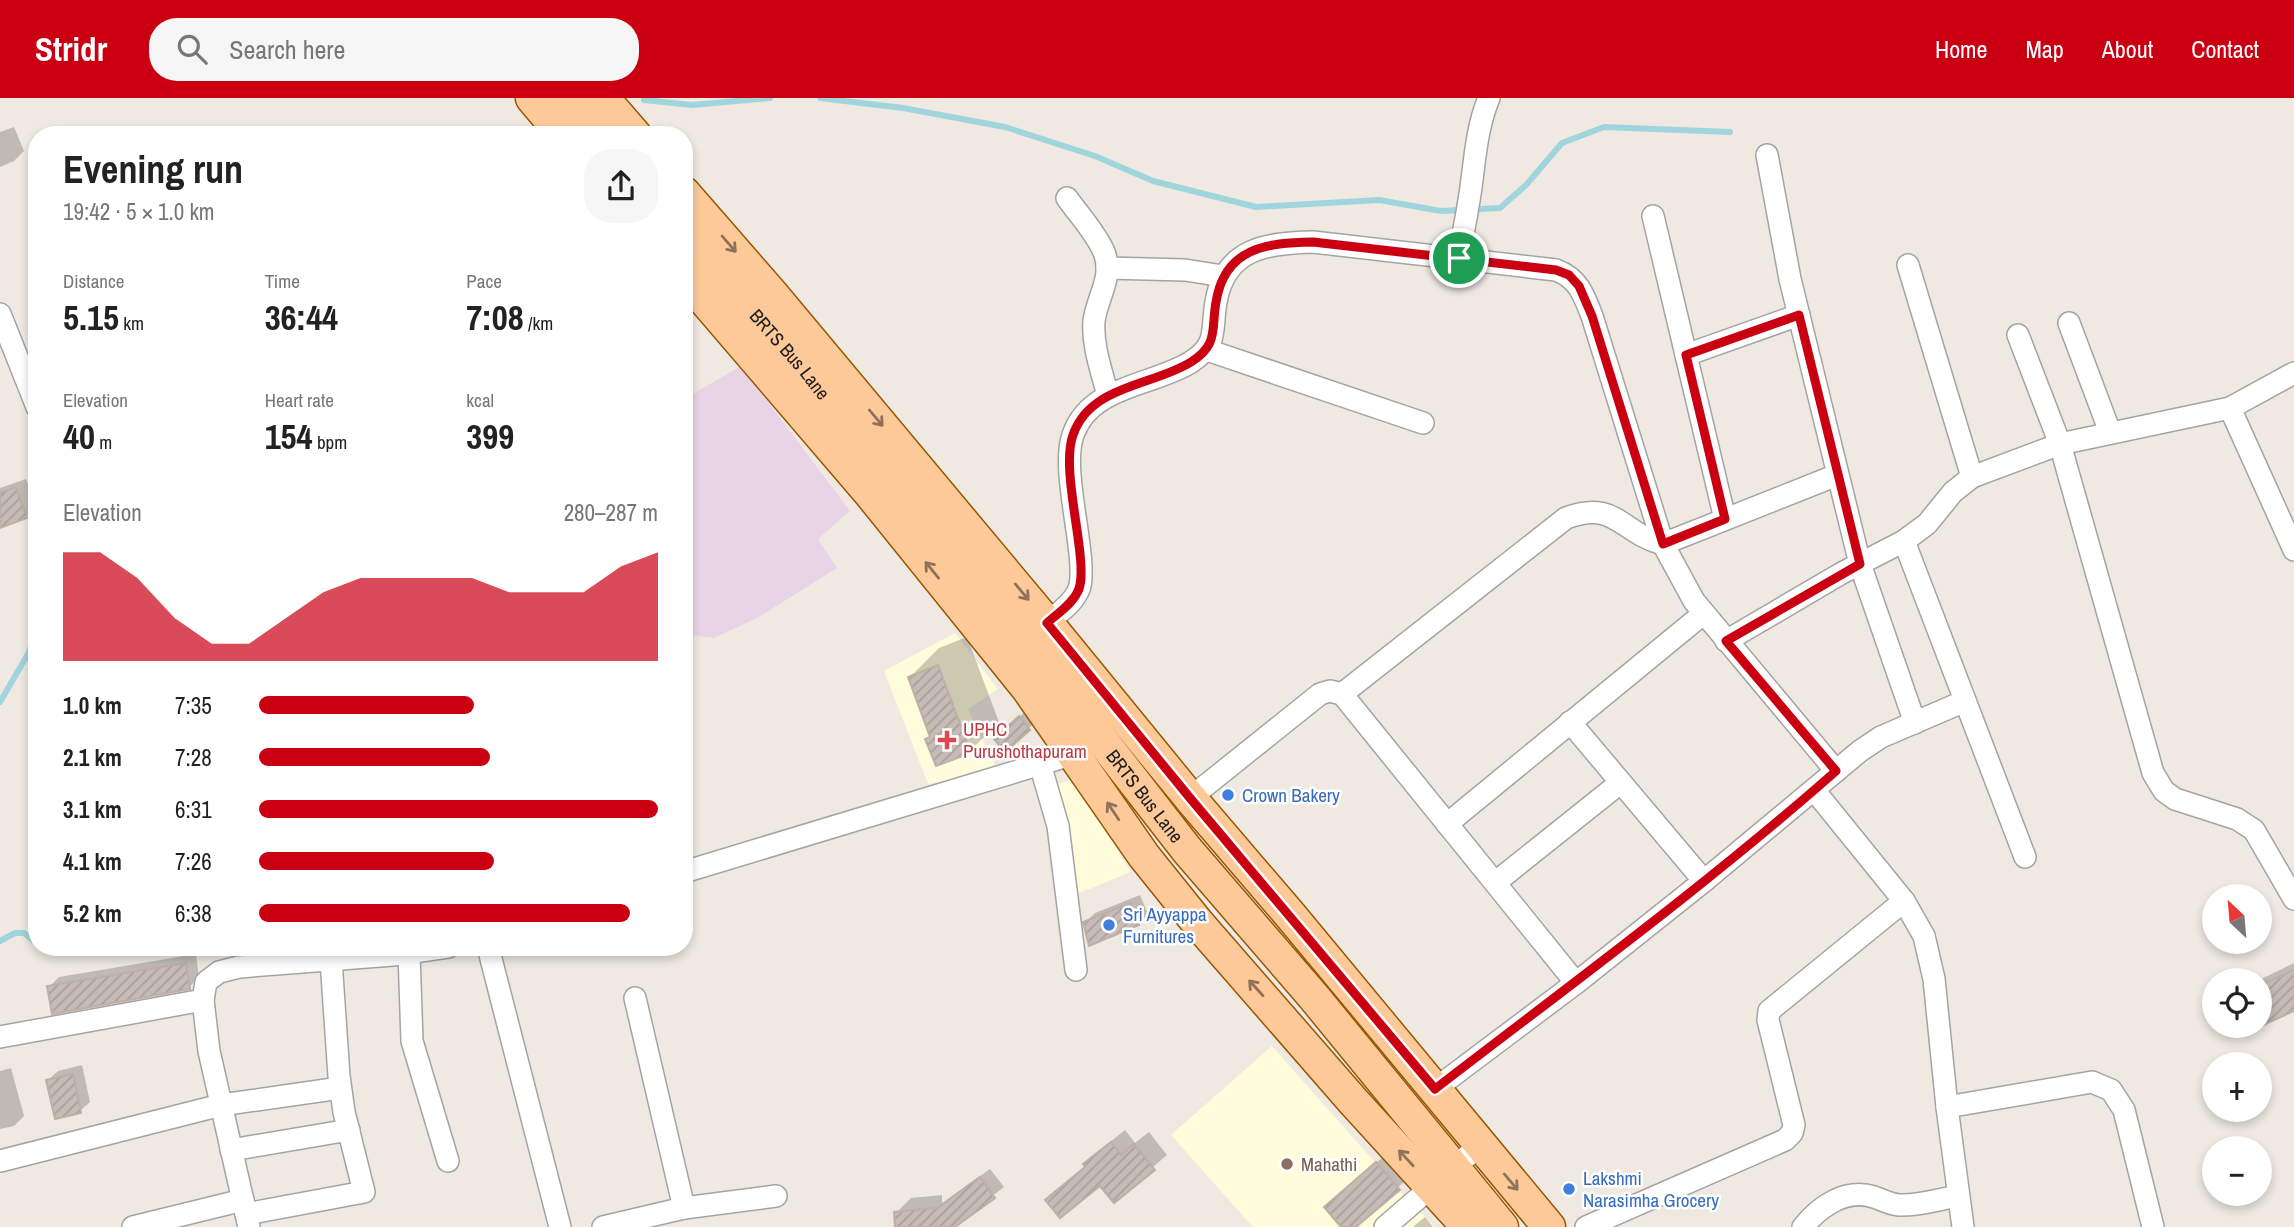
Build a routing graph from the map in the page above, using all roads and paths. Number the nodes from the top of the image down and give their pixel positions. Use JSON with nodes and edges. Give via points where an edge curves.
{"nodes":[{"id":1,"x":531,"y":98,"type":"edge"},
{"id":2,"x":566,"y":98,"type":"edge"},
{"id":3,"x":603,"y":98,"type":"edge"},
{"id":4,"x":1489,"y":98,"type":"edge"},
{"id":5,"x":556,"y":126,"type":"edge"},
{"id":6,"x":590,"y":126,"type":"edge"},
{"id":7,"x":627,"y":126,"type":"edge"},
{"id":8,"x":1767,"y":155,"type":"dead end"},
{"id":9,"x":1067,"y":198,"type":"dead end"},
{"id":10,"x":693,"y":202,"type":"edge"},
{"id":11,"x":1653,"y":216,"type":"dead end"},
{"id":12,"x":693,"y":243,"type":"edge"},
{"id":13,"x":1459,"y":258,"type":"junction"},
{"id":14,"x":1908,"y":265,"type":"dead end"},
{"id":15,"x":1107,"y":268,"type":"junction"},
{"id":16,"x":1223,"y":276,"type":"junction"},
{"id":17,"x":693,"y":286,"type":"edge"},
{"id":18,"x":0,"y":314,"type":"edge"},
{"id":19,"x":1799,"y":315,"type":"junction"},
{"id":20,"x":2068,"y":323,"type":"dead end"},
{"id":21,"x":2018,"y":335,"type":"dead end"},
{"id":22,"x":1207,"y":350,"type":"junction"},
{"id":23,"x":1686,"y":355,"type":"junction"},
{"id":24,"x":2294,"y":373,"type":"edge"},
{"id":25,"x":28,"y":384,"type":"edge"},
{"id":26,"x":1108,"y":396,"type":"junction"},
{"id":27,"x":2230,"y":408,"type":"junction"},
{"id":28,"x":1423,"y":423,"type":"dead end"},
{"id":29,"x":2110,"y":432,"type":"junction"},
{"id":30,"x":2060,"y":444,"type":"junction"},
{"id":31,"x":1837,"y":475,"type":"junction"},
{"id":32,"x":1972,"y":477,"type":"junction"},
{"id":33,"x":1725,"y":519,"type":"junction"},
{"id":34,"x":1904,"y":541,"type":"junction"},
{"id":35,"x":1663,"y":544,"type":"junction"},
{"id":36,"x":2294,"y":550,"type":"edge"},
{"id":37,"x":1860,"y":564,"type":"junction"},
{"id":38,"x":1703,"y":614,"type":"junction"},
{"id":39,"x":1047,"y":623,"type":"junction"},
{"id":40,"x":1726,"y":641,"type":"junction"},
{"id":41,"x":1342,"y":694,"type":"junction"},
{"id":42,"x":1965,"y":701,"type":"junction"},
{"id":43,"x":1570,"y":722,"type":"junction"},
{"id":44,"x":1915,"y":723,"type":"junction"},
{"id":45,"x":1074,"y":754,"type":"junction"},
{"id":46,"x":1040,"y":764,"type":"junction"},
{"id":47,"x":1836,"y":771,"type":"junction"},
{"id":48,"x":1620,"y":783,"type":"junction"},
{"id":49,"x":1814,"y":790,"type":"junction"},
{"id":50,"x":1190,"y":798,"type":"junction"},
{"id":51,"x":1447,"y":824,"type":"junction"},
{"id":52,"x":2025,"y":857,"type":"dead end"},
{"id":53,"x":693,"y":869,"type":"edge"},
{"id":54,"x":1704,"y":881,"type":"junction"},
{"id":55,"x":1496,"y":882,"type":"junction"},
{"id":56,"x":2294,"y":899,"type":"edge"},
{"id":57,"x":1904,"y":901,"type":"junction"},
{"id":58,"x":376,"y":956,"type":"edge"},
{"id":59,"x":409,"y":956,"type":"edge"},
{"id":60,"x":490,"y":956,"type":"edge"},
{"id":61,"x":331,"y":960,"type":"junction"},
{"id":62,"x":1076,"y":970,"type":"dead end"},
{"id":63,"x":1576,"y":983,"type":"junction"},
{"id":64,"x":635,"y":998,"type":"dead end"},
{"id":65,"x":202,"y":1000,"type":"junction"},
{"id":66,"x":0,"y":1037,"type":"edge"},
{"id":67,"x":340,"y":1088,"type":"junction"},
{"id":68,"x":1435,"y":1089,"type":"junction"},
{"id":69,"x":221,"y":1105,"type":"junction"},
{"id":70,"x":1947,"y":1107,"type":"junction"},
{"id":71,"x":349,"y":1130,"type":"junction"},
{"id":72,"x":1480,"y":1145,"type":"junction"},
{"id":73,"x":231,"y":1150,"type":"junction"},
{"id":74,"x":0,"y":1161,"type":"edge"},
{"id":75,"x":448,"y":1161,"type":"dead end"},
{"id":76,"x":1443,"y":1177,"type":"junction"},
{"id":77,"x":776,"y":1196,"type":"dead end"},
{"id":78,"x":1958,"y":1196,"type":"junction"},
{"id":79,"x":684,"y":1208,"type":"junction"},
{"id":80,"x":246,"y":1214,"type":"edge"},
{"id":81,"x":133,"y":1227,"type":"edge"},
{"id":82,"x":559,"y":1227,"type":"edge"},
{"id":83,"x":603,"y":1227,"type":"edge"},
{"id":84,"x":1385,"y":1227,"type":"edge"},
{"id":85,"x":1468,"y":1227,"type":"edge"},
{"id":86,"x":1502,"y":1227,"type":"edge"},
{"id":87,"x":1549,"y":1227,"type":"edge"},
{"id":88,"x":1586,"y":1227,"type":"edge"},
{"id":89,"x":1803,"y":1227,"type":"edge"},
{"id":90,"x":1964,"y":1227,"type":"edge"},
{"id":91,"x":2153,"y":1227,"type":"edge"}],
"edges":[{"from":1,"to":5,"type":"main road"},
{"from":2,"to":6,"type":"main road"},
{"from":3,"to":7,"type":"main road"},
{"from":4,"to":13,"type":"street","via":[[1476,142]]},
{"from":8,"to":19,"type":"street"},
{"from":9,"to":15,"type":"street","via":[[1104,252]]},
{"from":10,"to":39,"type":"main road","one_way":true},
{"from":11,"to":23,"type":"street"},
{"from":12,"to":76,"type":"main road","name":"BRTS Bus Lane","via":[[805,370],[1195,860],[1313,996]]},
{"from":13,"to":16,"type":"street","via":[[1313,242],[1279,243],[1261,246]]},
{"from":13,"to":35,"type":"street","via":[[1556,270],[1579,286]]},
{"from":14,"to":32,"type":"street"},
{"from":15,"to":16,"type":"street"},
{"from":15,"to":26,"type":"street","via":[[1094,321]]},
{"from":16,"to":22,"type":"street","via":[[1214,335]]},
{"from":45,"to":17,"type":"main road","one_way":true,"via":[[1028,689],[869,492]]},
{"from":18,"to":25,"type":"street"},
{"from":19,"to":23,"type":"street"},
{"from":19,"to":31,"type":"street"},
{"from":20,"to":29,"type":"street"},
{"from":21,"to":30,"type":"street"},
{"from":22,"to":26,"type":"street","via":[[1189,363]]},
{"from":22,"to":28,"type":"street"},
{"from":23,"to":33,"type":"street"},
{"from":24,"to":27,"type":"street"},
{"from":26,"to":39,"type":"street","via":[[1085,413],[1073,432],[1068,451],[1081,580],[1078,592]]},
{"from":27,"to":29,"type":"street"},
{"from":27,"to":36,"type":"street"},
{"from":29,"to":30,"type":"street"},
{"from":30,"to":32,"type":"street"},
{"from":30,"to":56,"type":"street","via":[[2153,773],[2175,799],[2236,819],[2254,830]]},
{"from":31,"to":33,"type":"street"},
{"from":31,"to":37,"type":"street"},
{"from":32,"to":34,"type":"street"},
{"from":33,"to":35,"type":"street"},
{"from":34,"to":37,"type":"street"},
{"from":34,"to":42,"type":"street"},
{"from":35,"to":38,"type":"street"},
{"from":35,"to":41,"type":"street","via":[[1639,536],[1609,514],[1588,512],[1566,518]]},
{"from":37,"to":40,"type":"street"},
{"from":37,"to":44,"type":"street"},
{"from":38,"to":40,"type":"street"},
{"from":38,"to":43,"type":"street"},
{"from":39,"to":50,"type":"main road"},
{"from":40,"to":47,"type":"street"},
{"from":41,"to":50,"type":"street","via":[[1320,694]]},
{"from":41,"to":51,"type":"street"},
{"from":42,"to":44,"type":"street"},
{"from":42,"to":52,"type":"street"},
{"from":43,"to":48,"type":"street"},
{"from":43,"to":51,"type":"street"},
{"from":44,"to":47,"type":"street","via":[[1881,737]]},
{"from":45,"to":46,"type":"street"},
{"from":76,"to":45,"type":"main road","one_way":true,"via":[[1353,1101],[1144,856]]},
{"from":46,"to":53,"type":"street"},
{"from":46,"to":62,"type":"street","via":[[1058,826]]},
{"from":47,"to":49,"type":"street"},
{"from":48,"to":54,"type":"street"},
{"from":48,"to":55,"type":"street"},
{"from":49,"to":54,"type":"street"},
{"from":49,"to":57,"type":"street"},
{"from":50,"to":68,"type":"main road"},
{"from":51,"to":55,"type":"street"},
{"from":54,"to":63,"type":"street"},
{"from":55,"to":63,"type":"street"},
{"from":57,"to":70,"type":"street","via":[[1924,936],[1934,979]]},
{"from":57,"to":88,"type":"street","via":[[1769,1011],[1792,1133]]},
{"from":58,"to":61,"type":"street"},
{"from":59,"to":75,"type":"street","via":[[412,1041]]},
{"from":60,"to":82,"type":"street"},
{"from":61,"to":65,"type":"street","via":[[219,972],[206,982]]},
{"from":61,"to":67,"type":"street"},
{"from":63,"to":68,"type":"street"},
{"from":64,"to":79,"type":"street"},
{"from":65,"to":66,"type":"street"},
{"from":65,"to":69,"type":"street"},
{"from":67,"to":69,"type":"street"},
{"from":67,"to":71,"type":"street"},
{"from":68,"to":72,"type":"main road"},
{"from":69,"to":73,"type":"street"},
{"from":69,"to":74,"type":"street"},
{"from":70,"to":78,"type":"street"},
{"from":70,"to":91,"type":"street","via":[[2092,1082],[2111,1090],[2124,1110]]},
{"from":71,"to":73,"type":"street"},
{"from":71,"to":80,"type":"street","via":[[364,1192]]},
{"from":72,"to":76,"type":"street"},
{"from":72,"to":87,"type":"main road","one_way":true},
{"from":73,"to":80,"type":"street"},
{"from":76,"to":84,"type":"street"},
{"from":76,"to":85,"type":"main road"},
{"from":76,"to":86,"type":"main road","name":"BRTS Bus Lane"},
{"from":77,"to":79,"type":"street"},
{"from":78,"to":89,"type":"street","via":[[1903,1205],[1856,1194],[1836,1199]]},
{"from":78,"to":90,"type":"street"},
{"from":79,"to":83,"type":"street"},
{"from":80,"to":81,"type":"street"}]}
